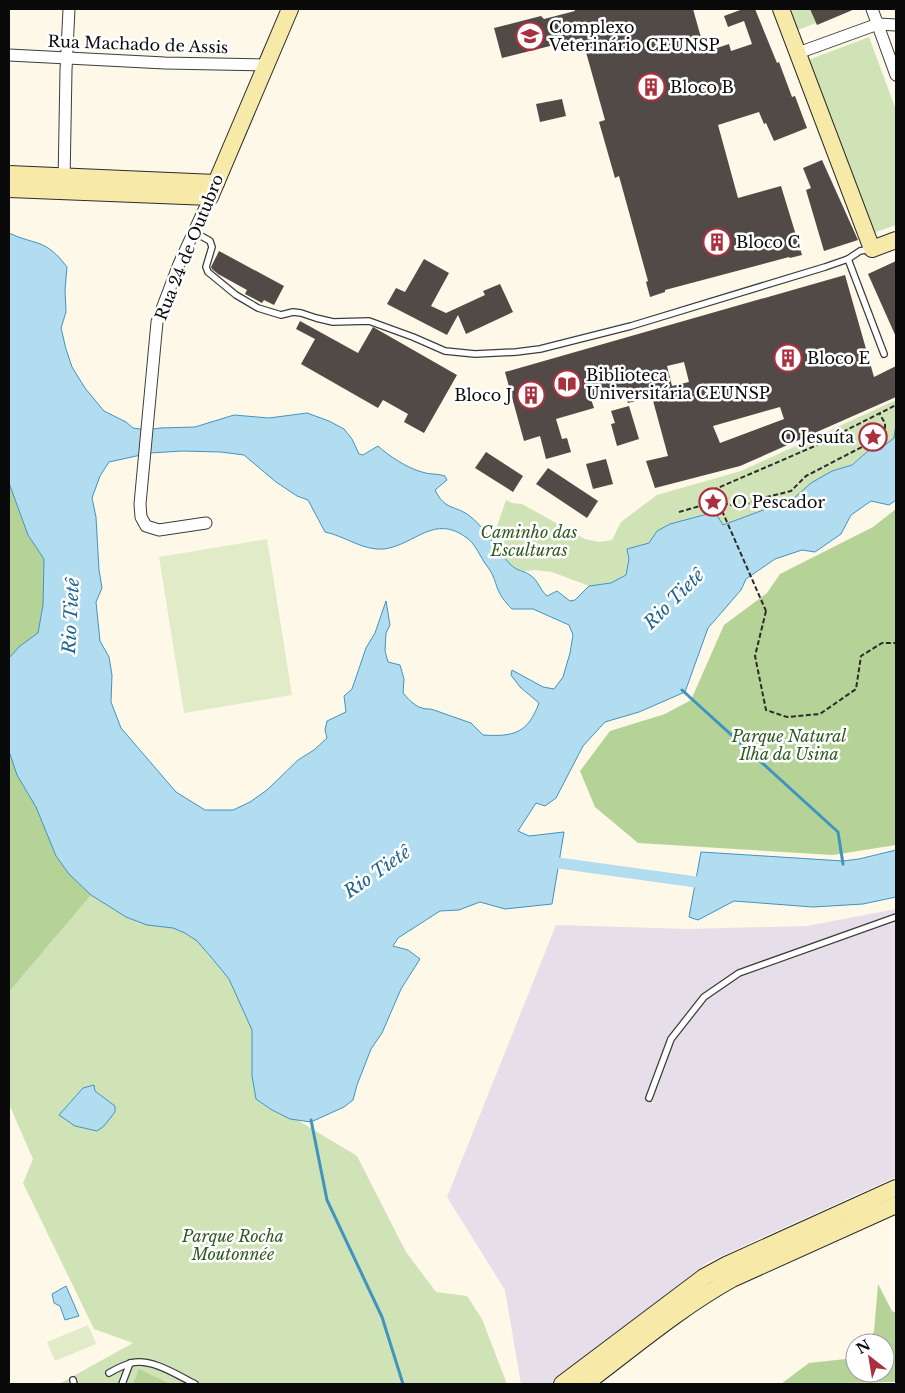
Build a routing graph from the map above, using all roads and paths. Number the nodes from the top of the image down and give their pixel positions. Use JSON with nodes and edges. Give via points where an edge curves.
{"nodes":[{"id":1,"x":69,"y":9,"type":"edge"},
{"id":2,"x":290,"y":9,"type":"edge"},
{"id":3,"x":782,"y":9,"type":"edge"},
{"id":4,"x":872,"y":9,"type":"edge"},
{"id":5,"x":878,"y":24,"type":"junction"},
{"id":6,"x":896,"y":25,"type":"edge"},
{"id":7,"x":798,"y":53,"type":"junction"},
{"id":8,"x":9,"y":55,"type":"edge"},
{"id":9,"x":67,"y":57,"type":"junction"},
{"id":10,"x":266,"y":65,"type":"junction"},
{"id":11,"x":896,"y":74,"type":"edge"},
{"id":12,"x":9,"y":174,"type":"edge"},
{"id":13,"x":64,"y":184,"type":"junction"},
{"id":14,"x":9,"y":189,"type":"edge"},
{"id":15,"x":213,"y":190,"type":"junction"},
{"id":16,"x":194,"y":232,"type":"junction"},
{"id":17,"x":896,"y":240,"type":"edge"},
{"id":18,"x":872,"y":249,"type":"junction"},
{"id":19,"x":848,"y":259,"type":"junction"},
{"id":20,"x":884,"y":354,"type":"dead end"},
{"id":21,"x":896,"y":405,"type":"edge"},
{"id":22,"x":880,"y":413,"type":"junction"},
{"id":23,"x":679,"y":512,"type":"dead end"},
{"id":24,"x":206,"y":523,"type":"dead end"},
{"id":25,"x":896,"y":643,"type":"edge"},
{"id":26,"x":896,"y":917,"type":"edge"},
{"id":27,"x":649,"y":1098,"type":"dead end"},
{"id":28,"x":896,"y":1188,"type":"edge"},
{"id":29,"x":896,"y":1205,"type":"edge"},
{"id":30,"x":130,"y":1363,"type":"junction"},
{"id":31,"x":109,"y":1373,"type":"dead end"},
{"id":32,"x":122,"y":1384,"type":"edge"},
{"id":33,"x":195,"y":1384,"type":"edge"},
{"id":34,"x":562,"y":1384,"type":"edge"},
{"id":35,"x":585,"y":1384,"type":"edge"}],
"edges":[{"from":1,"to":9,"type":"street"},
{"from":2,"to":10,"type":"main road","name":"Rua 24 de Outubro"},
{"from":3,"to":7,"type":"main road"},
{"from":4,"to":5,"type":"street"},
{"from":5,"to":6,"type":"street"},
{"from":5,"to":7,"type":"street"},
{"from":5,"to":11,"type":"street"},
{"from":7,"to":18,"type":"main road"},
{"from":8,"to":9,"type":"street","name":"Rua Machado de Assis"},
{"from":9,"to":10,"type":"street","name":"Rua Machado de Assis"},
{"from":9,"to":13,"type":"street"},
{"from":10,"to":15,"type":"main road","name":"Rua 24 de Outubro"},
{"from":12,"to":13,"type":"main road"},
{"from":13,"to":14,"type":"main road"},
{"from":13,"to":15,"type":"main road"},
{"from":15,"to":16,"type":"street","name":"Rua 24 de Outubro"},
{"from":16,"to":19,"type":"lane","via":[[210,241],[208,272],[258,308],[281,315],[301,313],[333,322],[370,321],[445,351],[475,354],[540,349],[622,328]]},
{"from":16,"to":24,"type":"street","name":"Rua 24 de Outubro","via":[[157,322],[140,504],[146,526],[159,530]]},
{"from":17,"to":18,"type":"main road"},
{"from":18,"to":19,"type":"lane","via":[[860,251]]},
{"from":19,"to":20,"type":"lane"},
{"from":21,"to":22,"type":"path"},
{"from":22,"to":23,"type":"path","via":[[885,423],[885,435],[806,476],[791,491],[738,507],[707,504]]},
{"from":22,"to":25,"type":"path","bridge":true,"via":[[815,446],[713,490],[766,611],[755,656],[766,710],[787,717],[820,714],[856,689],[861,656],[882,643]]},
{"from":26,"to":27,"type":"lane","via":[[739,973],[704,997],[671,1040]]},
{"from":28,"to":34,"type":"main road","via":[[704,1277]]},
{"from":29,"to":35,"type":"main road","via":[[717,1287]]},
{"from":30,"to":31,"type":"lane"},
{"from":30,"to":32,"type":"lane"},
{"from":30,"to":33,"type":"lane","via":[[142,1361],[153,1364]]}]}
